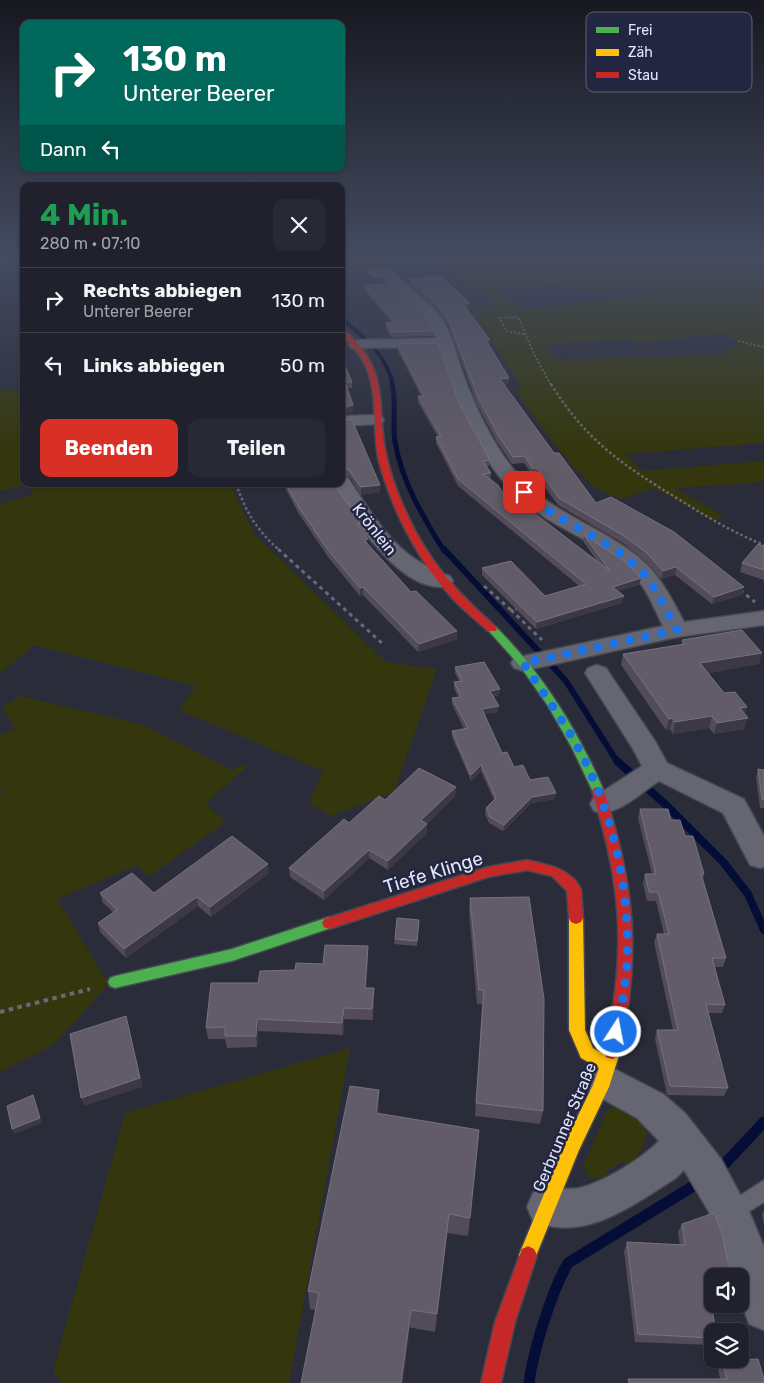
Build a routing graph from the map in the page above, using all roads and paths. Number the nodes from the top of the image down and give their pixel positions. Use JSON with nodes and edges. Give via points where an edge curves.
{"nodes":[{"id":1,"x":434,"y":321,"type":"edge"},
{"id":2,"x":501,"y":321,"type":"edge"},
{"id":3,"x":519,"y":321,"type":"edge"},
{"id":4,"x":345,"y":334,"type":"edge"},
{"id":5,"x":524,"y":334,"type":"junction"},
{"id":6,"x":738,"y":341,"type":"dead end"},
{"id":7,"x":444,"y":342,"type":"junction"},
{"id":8,"x":357,"y":345,"type":"junction"},
{"id":9,"x":764,"y":347,"type":"edge"},
{"id":10,"x":375,"y":420,"type":"junction"},
{"id":11,"x":345,"y":421,"type":"edge"},
{"id":12,"x":237,"y":487,"type":"edge"},
{"id":13,"x":344,"y":487,"type":"edge"},
{"id":14,"x":764,"y":545,"type":"edge"},
{"id":15,"x":442,"y":581,"type":"junction"},
{"id":16,"x":484,"y":586,"type":"dead end"},
{"id":17,"x":734,"y":586,"type":"edge"},
{"id":18,"x":521,"y":607,"type":"edge"},
{"id":19,"x":511,"y":610,"type":"junction"},
{"id":20,"x":760,"y":610,"type":"edge"},
{"id":21,"x":677,"y":630,"type":"junction"},
{"id":22,"x":383,"y":644,"type":"dead end"},
{"id":23,"x":553,"y":656,"type":"junction"},
{"id":24,"x":523,"y":663,"type":"junction"},
{"id":25,"x":597,"y":673,"type":"dead end"},
{"id":26,"x":652,"y":772,"type":"junction"},
{"id":27,"x":614,"y":797,"type":"junction"},
{"id":28,"x":760,"y":856,"type":"dead end"},
{"id":29,"x":115,"y":982,"type":"joint"},
{"id":30,"x":0,"y":1012,"type":"edge"},
{"id":31,"x":606,"y":1073,"type":"junction"},
{"id":32,"x":690,"y":1148,"type":"junction"},
{"id":33,"x":764,"y":1190,"type":"edge"},
{"id":34,"x":726,"y":1206,"type":"junction"},
{"id":35,"x":547,"y":1207,"type":"junction"},
{"id":36,"x":764,"y":1309,"type":"edge"},
{"id":37,"x":502,"y":1379,"type":"edge"}],
"edges":[{"from":1,"to":7,"type":"street"},
{"from":2,"to":5,"type":"path","via":[[506,331]]},
{"from":3,"to":5,"type":"path"},
{"from":4,"to":8,"type":"street","name":"Gerbrunner Straße"},
{"from":5,"to":14,"type":"path","via":[[569,413],[614,459],[728,529]]},
{"from":6,"to":9,"type":"path"},
{"from":7,"to":8,"type":"street"},
{"from":7,"to":21,"type":"street","via":[[468,403],[495,455],[514,482],[535,502],[612,547],[644,574]]},
{"from":8,"to":10,"type":"street","name":"Gerbrunner Straße","via":[[373,368]]},
{"from":10,"to":11,"type":"street"},
{"from":10,"to":15,"type":"street","name":"Gerbrunner Straße","via":[[382,458],[405,518]]},
{"from":12,"to":22,"type":"path","via":[[259,532]]},
{"from":13,"to":15,"type":"street","name":"Krönlein","via":[[370,528],[395,556],[424,576]]},
{"from":15,"to":24,"type":"street","name":"Gerbrunner Straße"},
{"from":16,"to":19,"type":"path"},
{"from":17,"to":20,"type":"path"},
{"from":18,"to":19,"type":"path"},
{"from":19,"to":23,"type":"path"},
{"from":20,"to":21,"type":"street"},
{"from":21,"to":23,"type":"street"},
{"from":23,"to":24,"type":"street"},
{"from":24,"to":27,"type":"street","name":"Gerbrunner Straße","via":[[561,719],[586,764]]},
{"from":25,"to":26,"type":"street","via":[[646,747]]},
{"from":26,"to":27,"type":"street"},
{"from":26,"to":28,"type":"street","via":[[734,806]]},
{"from":27,"to":31,"type":"street","name":"Gerbrunner Straße","via":[[624,887],[627,959],[620,1015]]},
{"from":29,"to":30,"type":"path"},
{"from":29,"to":31,"type":"street","name":"Tiefe Klinge","via":[[232,955],[488,872],[527,865],[556,872],[574,889],[577,1030],[587,1053]]},
{"from":31,"to":32,"type":"street","via":[[650,1106]]},
{"from":31,"to":35,"type":"street","name":"Gerbrunner Straße"},
{"from":32,"to":34,"type":"street"},
{"from":32,"to":35,"type":"street","via":[[673,1154],[662,1165],[602,1201],[576,1208]]},
{"from":33,"to":34,"type":"lane"},
{"from":34,"to":36,"type":"street"},
{"from":35,"to":37,"type":"street","name":"Gerbrunner Straße","via":[[521,1273]]}]}
